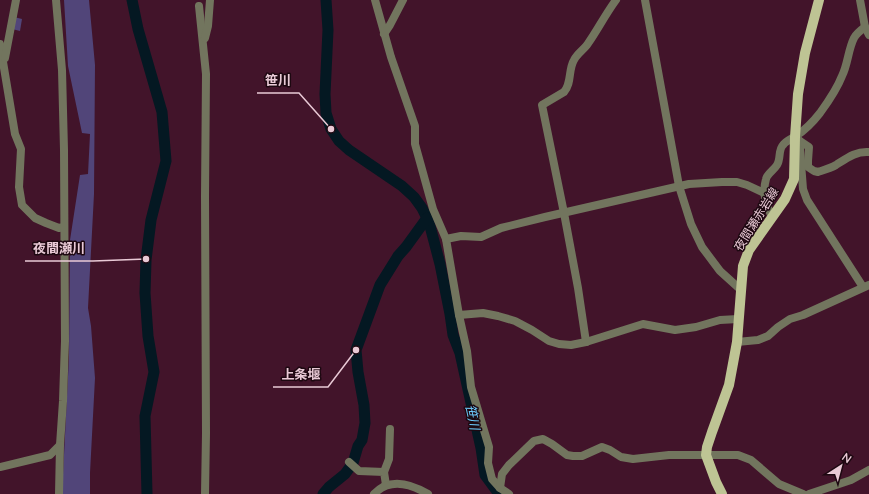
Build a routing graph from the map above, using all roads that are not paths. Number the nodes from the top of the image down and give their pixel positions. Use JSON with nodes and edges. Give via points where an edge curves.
{"nodes":[{"id":1,"x":16,"y":0,"type":"edge"},
{"id":2,"x":56,"y":0,"type":"edge"},
{"id":3,"x":210,"y":0,"type":"edge"},
{"id":4,"x":375,"y":0,"type":"edge"},
{"id":5,"x":403,"y":0,"type":"edge"},
{"id":6,"x":616,"y":0,"type":"edge"},
{"id":7,"x":645,"y":0,"type":"edge"},
{"id":8,"x":819,"y":0,"type":"edge"},
{"id":9,"x":860,"y":0,"type":"edge"},
{"id":10,"x":200,"y":6,"type":"dead end"},
{"id":11,"x":865,"y":27,"type":"junction"},
{"id":12,"x":384,"y":34,"type":"junction"},
{"id":13,"x":869,"y":35,"type":"edge"},
{"id":14,"x":0,"y":44,"type":"edge"},
{"id":15,"x":204,"y":47,"type":"junction"},
{"id":16,"x":4,"y":63,"type":"junction"},
{"id":17,"x":797,"y":139,"type":"junction"},
{"id":18,"x":869,"y":152,"type":"edge"},
{"id":19,"x":679,"y":186,"type":"junction"},
{"id":20,"x":764,"y":193,"type":"junction"},
{"id":21,"x":564,"y":213,"type":"junction"},
{"id":22,"x":772,"y":218,"type":"junction"},
{"id":23,"x":64,"y":227,"type":"junction"},
{"id":24,"x":446,"y":239,"type":"junction"},
{"id":25,"x":866,"y":286,"type":"edge"},
{"id":26,"x":742,"y":290,"type":"junction"},
{"id":27,"x":459,"y":314,"type":"junction"},
{"id":28,"x":738,"y":319,"type":"junction"},
{"id":29,"x":586,"y":342,"type":"junction"},
{"id":30,"x":737,"y":342,"type":"junction"},
{"id":31,"x":390,"y":429,"type":"dead end"},
{"id":32,"x":60,"y":445,"type":"junction"},
{"id":33,"x":706,"y":455,"type":"junction"},
{"id":34,"x":352,"y":465,"type":"dead end"},
{"id":35,"x":0,"y":467,"type":"edge"},
{"id":36,"x":869,"y":470,"type":"edge"},
{"id":37,"x":384,"y":472,"type":"junction"},
{"id":38,"x":386,"y":485,"type":"junction"},
{"id":39,"x":500,"y":488,"type":"junction"},
{"id":40,"x":60,"y":494,"type":"edge"},
{"id":41,"x":205,"y":494,"type":"edge"},
{"id":42,"x":374,"y":494,"type":"edge"},
{"id":43,"x":428,"y":494,"type":"edge"},
{"id":44,"x":508,"y":494,"type":"edge"},
{"id":45,"x":722,"y":494,"type":"edge"},
{"id":46,"x":803,"y":494,"type":"edge"},
{"id":47,"x":809,"y":494,"type":"edge"}],
"edges":[{"from":1,"to":16,"type":"street"},
{"from":2,"to":23,"type":"street","via":[[63,82]]},
{"from":3,"to":15,"type":"street"},
{"from":4,"to":12,"type":"street"},
{"from":5,"to":12,"type":"street"},
{"from":6,"to":21,"type":"street","via":[[586,47],[575,58],[564,92],[542,105]]},
{"from":7,"to":19,"type":"street"},
{"from":8,"to":17,"type":"main road","name":"夜間瀬赤岩線","via":[[798,94]]},
{"from":9,"to":11,"type":"street"},
{"from":10,"to":15,"type":"street"},
{"from":11,"to":13,"type":"street"},
{"from":11,"to":17,"type":"street","via":[[854,38],[842,77],[834,92]]},
{"from":12,"to":24,"type":"street","via":[[415,126],[415,144],[433,209]]},
{"from":14,"to":16,"type":"street"},
{"from":15,"to":41,"type":"street"},
{"from":16,"to":23,"type":"street","via":[[15,134],[21,149],[19,187],[22,205],[34,218],[60,228]]},
{"from":17,"to":18,"type":"street","via":[[809,147],[808,167],[818,172],[845,158]]},
{"from":17,"to":20,"type":"street","via":[[781,146],[778,164],[766,178]]},
{"from":17,"to":22,"type":"main road","name":"夜間瀬赤岩線","via":[[794,179]]},
{"from":17,"to":25,"type":"street","via":[[803,189],[808,200]]},
{"from":19,"to":20,"type":"street","via":[[737,182]]},
{"from":19,"to":21,"type":"street"},
{"from":19,"to":26,"type":"street","via":[[691,224],[702,247],[720,271]]},
{"from":20,"to":22,"type":"street"},
{"from":21,"to":24,"type":"street","via":[[501,228],[481,237],[461,236]]},
{"from":21,"to":29,"type":"street"},
{"from":22,"to":26,"type":"main road","name":"夜間瀬赤岩線","via":[[749,250],[743,266]]},
{"from":23,"to":32,"type":"street","via":[[65,341]]},
{"from":24,"to":27,"type":"street"},
{"from":25,"to":30,"type":"street","via":[[790,319],[768,336],[758,340]]},
{"from":26,"to":28,"type":"main road","name":"夜間瀬赤岩線"},
{"from":27,"to":29,"type":"street","via":[[483,313],[515,321],[559,344]]},
{"from":27,"to":39,"type":"street","via":[[471,387],[489,447],[488,463],[492,479]]},
{"from":28,"to":29,"type":"street","via":[[720,320],[675,330],[643,324]]},
{"from":28,"to":30,"type":"main road","name":"夜間瀬赤岩線"},
{"from":30,"to":33,"type":"main road","name":"夜間瀬赤岩線","via":[[729,385]]},
{"from":31,"to":37,"type":"street","via":[[390,459]]},
{"from":32,"to":35,"type":"street","via":[[50,455]]},
{"from":32,"to":40,"type":"street"},
{"from":33,"to":39,"type":"street","via":[[669,455],[633,459],[621,457],[602,447],[582,456],[573,456],[567,455],[543,439],[534,441],[509,466],[502,474]]},
{"from":33,"to":45,"type":"main road"},
{"from":33,"to":46,"type":"street","via":[[738,455],[751,460],[779,484]]},
{"from":34,"to":37,"type":"street","via":[[359,471]]},
{"from":36,"to":47,"type":"street","via":[[851,480]]},
{"from":37,"to":38,"type":"street"},
{"from":38,"to":42,"type":"street"},
{"from":38,"to":43,"type":"street","via":[[402,484],[418,488]]},
{"from":39,"to":44,"type":"street"}]}
